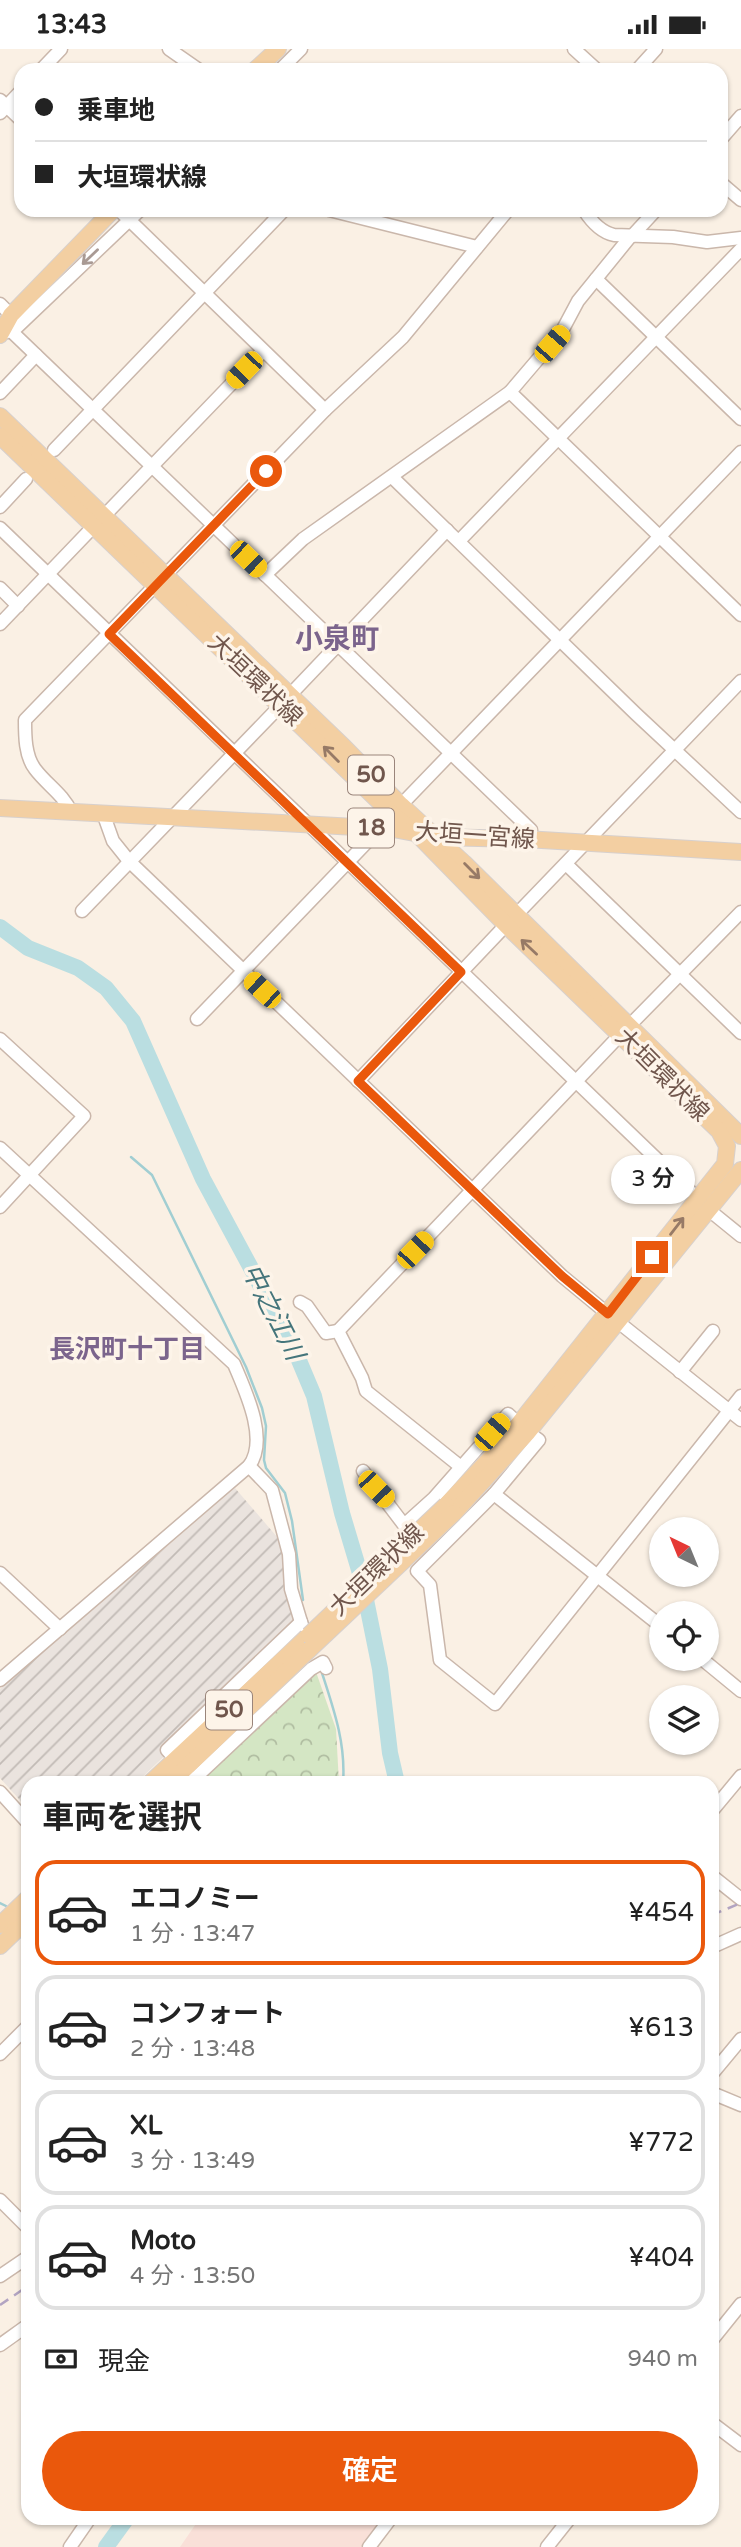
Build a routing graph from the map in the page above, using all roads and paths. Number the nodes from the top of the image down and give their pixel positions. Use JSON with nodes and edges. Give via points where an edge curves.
{"nodes":[{"id":1,"x":61,"y":49,"type":"edge"},
{"id":2,"x":169,"y":49,"type":"edge"},
{"id":3,"x":278,"y":49,"type":"edge"},
{"id":4,"x":301,"y":49,"type":"edge"},
{"id":5,"x":574,"y":49,"type":"edge"},
{"id":6,"x":656,"y":49,"type":"edge"},
{"id":7,"x":48,"y":63,"type":"edge"},
{"id":8,"x":189,"y":63,"type":"edge"},
{"id":9,"x":263,"y":63,"type":"edge"},
{"id":10,"x":287,"y":63,"type":"edge"},
{"id":11,"x":589,"y":63,"type":"edge"},
{"id":12,"x":643,"y":63,"type":"edge"},
{"id":13,"x":741,"y":116,"type":"edge"},
{"id":14,"x":728,"y":130,"type":"edge"},
{"id":15,"x":106,"y":217,"type":"edge"},
{"id":16,"x":125,"y":217,"type":"edge"},
{"id":17,"x":133,"y":217,"type":"edge"},
{"id":18,"x":277,"y":217,"type":"edge"},
{"id":19,"x":357,"y":217,"type":"edge"},
{"id":20,"x":502,"y":217,"type":"edge"},
{"id":21,"x":589,"y":217,"type":"edge"},
{"id":22,"x":650,"y":217,"type":"edge"},
{"id":23,"x":129,"y":221,"type":"junction"},
{"id":24,"x":631,"y":237,"type":"junction"},
{"id":25,"x":741,"y":238,"type":"edge"},
{"id":26,"x":477,"y":247,"type":"junction"},
{"id":27,"x":741,"y":249,"type":"edge"},
{"id":28,"x":596,"y":279,"type":"junction"},
{"id":29,"x":204,"y":294,"type":"junction"},
{"id":30,"x":5,"y":324,"type":"edge"},
{"id":31,"x":656,"y":338,"type":"junction"},
{"id":32,"x":263,"y":351,"type":"junction"},
{"id":33,"x":36,"y":355,"type":"junction"},
{"id":34,"x":510,"y":392,"type":"junction"},
{"id":35,"x":0,"y":393,"type":"edge"},
{"id":36,"x":325,"y":409,"type":"junction"},
{"id":37,"x":93,"y":410,"type":"junction"},
{"id":38,"x":0,"y":416,"type":"edge"},
{"id":39,"x":741,"y":419,"type":"edge"},
{"id":40,"x":0,"y":436,"type":"edge"},
{"id":41,"x":559,"y":439,"type":"junction"},
{"id":42,"x":54,"y":450,"type":"dead end"},
{"id":43,"x":741,"y":452,"type":"edge"},
{"id":44,"x":152,"y":467,"type":"junction"},
{"id":45,"x":391,"y":477,"type":"junction"},
{"id":46,"x":26,"y":479,"type":"dead end"},
{"id":47,"x":0,"y":507,"type":"edge"},
{"id":48,"x":99,"y":521,"type":"junction"},
{"id":49,"x":213,"y":525,"type":"junction"},
{"id":50,"x":0,"y":528,"type":"edge"},
{"id":51,"x":447,"y":530,"type":"junction"},
{"id":52,"x":660,"y":537,"type":"junction"},
{"id":53,"x":458,"y":541,"type":"junction"},
{"id":54,"x":48,"y":574,"type":"junction"},
{"id":55,"x":265,"y":575,"type":"junction"},
{"id":56,"x":159,"y":580,"type":"junction"},
{"id":57,"x":0,"y":588,"type":"edge"},
{"id":58,"x":18,"y":605,"type":"junction"},
{"id":59,"x":741,"y":615,"type":"edge"},
{"id":60,"x":0,"y":624,"type":"edge"},
{"id":61,"x":109,"y":634,"type":"junction"},
{"id":62,"x":560,"y":640,"type":"junction"},
{"id":63,"x":338,"y":646,"type":"junction"},
{"id":64,"x":741,"y":681,"type":"edge"},
{"id":65,"x":285,"y":700,"type":"junction"},
{"id":66,"x":676,"y":749,"type":"junction"},
{"id":67,"x":236,"y":754,"type":"junction"},
{"id":68,"x":451,"y":754,"type":"junction"},
{"id":69,"x":401,"y":805,"type":"junction"},
{"id":70,"x":0,"y":808,"type":"edge"},
{"id":71,"x":71,"y":812,"type":"junction"},
{"id":72,"x":741,"y":812,"type":"edge"},
{"id":73,"x":103,"y":813,"type":"junction"},
{"id":74,"x":170,"y":818,"type":"junction"},
{"id":75,"x":310,"y":825,"type":"junction"},
{"id":76,"x":369,"y":828,"type":"junction"},
{"id":77,"x":416,"y":833,"type":"junction"},
{"id":78,"x":436,"y":837,"type":"junction"},
{"id":79,"x":531,"y":839,"type":"junction"},
{"id":80,"x":587,"y":842,"type":"junction"},
{"id":81,"x":741,"y":852,"type":"edge"},
{"id":82,"x":129,"y":861,"type":"junction"},
{"id":83,"x":348,"y":863,"type":"junction"},
{"id":84,"x":566,"y":864,"type":"junction"},
{"id":85,"x":82,"y":912,"type":"dead end"},
{"id":86,"x":741,"y":912,"type":"edge"},
{"id":87,"x":511,"y":920,"type":"junction"},
{"id":88,"x":243,"y":972,"type":"junction"},
{"id":89,"x":461,"y":972,"type":"junction"},
{"id":90,"x":680,"y":974,"type":"junction"},
{"id":91,"x":197,"y":1019,"type":"dead end"},
{"id":92,"x":625,"y":1030,"type":"junction"},
{"id":93,"x":741,"y":1033,"type":"edge"},
{"id":94,"x":0,"y":1039,"type":"edge"},
{"id":95,"x":358,"y":1081,"type":"junction"},
{"id":96,"x":576,"y":1082,"type":"junction"},
{"id":97,"x":719,"y":1131,"type":"junction"},
{"id":98,"x":741,"y":1138,"type":"edge"},
{"id":99,"x":741,"y":1146,"type":"edge"},
{"id":100,"x":0,"y":1148,"type":"edge"},
{"id":101,"x":725,"y":1164,"type":"junction"},
{"id":102,"x":741,"y":1170,"type":"edge"},
{"id":103,"x":29,"y":1175,"type":"junction"},
{"id":104,"x":472,"y":1190,"type":"junction"},
{"id":105,"x":690,"y":1191,"type":"dead end"},
{"id":106,"x":0,"y":1207,"type":"edge"},
{"id":107,"x":709,"y":1210,"type":"junction"},
{"id":108,"x":741,"y":1236,"type":"edge"},
{"id":109,"x":300,"y":1302,"type":"dead end"},
{"id":110,"x":612,"y":1318,"type":"junction"},
{"id":111,"x":338,"y":1331,"type":"junction"},
{"id":112,"x":713,"y":1331,"type":"dead end"},
{"id":113,"x":680,"y":1372,"type":"junction"},
{"id":114,"x":741,"y":1396,"type":"edge"},
{"id":115,"x":729,"y":1411,"type":"junction"},
{"id":116,"x":741,"y":1420,"type":"edge"},
{"id":117,"x":524,"y":1428,"type":"junction"},
{"id":118,"x":249,"y":1466,"type":"junction"},
{"id":119,"x":461,"y":1467,"type":"junction"},
{"id":120,"x":363,"y":1471,"type":"dead end"},
{"id":121,"x":494,"y":1494,"type":"junction"},
{"id":122,"x":0,"y":1573,"type":"edge"},
{"id":123,"x":598,"y":1576,"type":"junction"},
{"id":124,"x":649,"y":1617,"type":"edge"},
{"id":125,"x":60,"y":1629,"type":"junction"},
{"id":126,"x":305,"y":1633,"type":"junction"},
{"id":127,"x":326,"y":1668,"type":"dead end"},
{"id":128,"x":717,"y":1671,"type":"edge"},
{"id":129,"x":0,"y":1680,"type":"edge"},
{"id":130,"x":741,"y":1691,"type":"edge"},
{"id":131,"x":180,"y":1765,"type":"junction"},
{"id":132,"x":162,"y":1776,"type":"edge"},
{"id":133,"x":174,"y":1776,"type":"edge"},
{"id":134,"x":190,"y":1776,"type":"edge"},
{"id":135,"x":198,"y":1776,"type":"edge"},
{"id":136,"x":741,"y":1776,"type":"edge"},
{"id":137,"x":0,"y":1792,"type":"edge"},
{"id":138,"x":719,"y":1803,"type":"edge"},
{"id":139,"x":21,"y":1815,"type":"edge"},
{"id":140,"x":719,"y":1880,"type":"edge"},
{"id":141,"x":738,"y":1892,"type":"edge"},
{"id":142,"x":21,"y":1904,"type":"edge"},
{"id":143,"x":2,"y":1919,"type":"edge"},
{"id":144,"x":21,"y":1928,"type":"edge"},
{"id":145,"x":741,"y":1934,"type":"edge"},
{"id":146,"x":719,"y":1944,"type":"edge"},
{"id":147,"x":0,"y":1947,"type":"edge"},
{"id":148,"x":21,"y":2033,"type":"edge"},
{"id":149,"x":741,"y":2039,"type":"edge"},
{"id":150,"x":0,"y":2054,"type":"edge"},
{"id":151,"x":719,"y":2066,"type":"edge"},
{"id":152,"x":719,"y":2096,"type":"edge"},
{"id":153,"x":741,"y":2105,"type":"edge"},
{"id":154,"x":0,"y":2200,"type":"edge"},
{"id":155,"x":21,"y":2221,"type":"edge"},
{"id":156,"x":21,"y":2261,"type":"edge"},
{"id":157,"x":0,"y":2276,"type":"edge"},
{"id":158,"x":741,"y":2304,"type":"edge"},
{"id":159,"x":21,"y":2330,"type":"edge"},
{"id":160,"x":719,"y":2331,"type":"edge"},
{"id":161,"x":0,"y":2345,"type":"edge"},
{"id":162,"x":719,"y":2428,"type":"edge"},
{"id":163,"x":741,"y":2445,"type":"edge"},
{"id":164,"x":85,"y":2525,"type":"edge"},
{"id":165,"x":386,"y":2525,"type":"edge"},
{"id":166,"x":564,"y":2525,"type":"edge"},
{"id":167,"x":70,"y":2547,"type":"edge"},
{"id":168,"x":369,"y":2547,"type":"edge"},
{"id":169,"x":547,"y":2547,"type":"edge"}],
"edges":[{"from":1,"to":7,"type":"street"},
{"from":2,"to":8,"type":"street"},
{"from":3,"to":9,"type":"main road"},
{"from":4,"to":10,"type":"street"},
{"from":5,"to":11,"type":"street"},
{"from":6,"to":12,"type":"street"},
{"from":13,"to":14,"type":"street"},
{"from":15,"to":30,"type":"main road"},
{"from":16,"to":23,"type":"street"},
{"from":17,"to":23,"type":"street"},
{"from":18,"to":29,"type":"street"},
{"from":19,"to":26,"type":"street"},
{"from":20,"to":26,"type":"street"},
{"from":21,"to":24,"type":"street","via":[[606,233]]},
{"from":22,"to":24,"type":"street"},
{"from":23,"to":29,"type":"street"},
{"from":23,"to":30,"type":"street","one_way":true},
{"from":24,"to":25,"type":"street","via":[[707,242]]},
{"from":24,"to":28,"type":"street"},
{"from":26,"to":36,"type":"street","via":[[403,337]]},
{"from":27,"to":31,"type":"street"},
{"from":28,"to":31,"type":"street"},
{"from":28,"to":34,"type":"street","via":[[562,331]]},
{"from":29,"to":32,"type":"street"},
{"from":29,"to":37,"type":"street"},
{"from":30,"to":33,"type":"street"},
{"from":31,"to":39,"type":"street"},
{"from":31,"to":41,"type":"street"},
{"from":32,"to":36,"type":"street"},
{"from":32,"to":44,"type":"street"},
{"from":33,"to":35,"type":"street"},
{"from":33,"to":37,"type":"street"},
{"from":34,"to":41,"type":"street"},
{"from":34,"to":45,"type":"street"},
{"from":36,"to":49,"type":"street"},
{"from":37,"to":42,"type":"street"},
{"from":37,"to":44,"type":"street"},
{"from":38,"to":48,"type":"main road","name":"大垣環状線","number":"50"},
{"from":40,"to":48,"type":"main road","name":"大垣環状線","number":"50"},
{"from":41,"to":52,"type":"street"},
{"from":41,"to":53,"type":"street"},
{"from":43,"to":52,"type":"street"},
{"from":44,"to":48,"type":"street"},
{"from":44,"to":49,"type":"street"},
{"from":45,"to":51,"type":"street"},
{"from":45,"to":55,"type":"street","via":[[303,539]]},
{"from":46,"to":47,"type":"street"},
{"from":48,"to":54,"type":"street"},
{"from":48,"to":56,"type":"main road","name":"大垣環状線","number":"50"},
{"from":49,"to":55,"type":"street"},
{"from":49,"to":56,"type":"street"},
{"from":50,"to":54,"type":"street"},
{"from":51,"to":53,"type":"street"},
{"from":51,"to":63,"type":"street"},
{"from":52,"to":59,"type":"street"},
{"from":52,"to":62,"type":"street"},
{"from":53,"to":62,"type":"street"},
{"from":54,"to":58,"type":"street"},
{"from":54,"to":61,"type":"street"},
{"from":55,"to":63,"type":"street"},
{"from":56,"to":61,"type":"street"},
{"from":56,"to":65,"type":"main road","name":"大垣環状線","number":"50"},
{"from":57,"to":58,"type":"street"},
{"from":58,"to":60,"type":"street"},
{"from":61,"to":67,"type":"street"},
{"from":61,"to":71,"type":"street","via":[[25,720],[34,768],[65,799]]},
{"from":62,"to":66,"type":"street"},
{"from":62,"to":68,"type":"street"},
{"from":63,"to":65,"type":"street"},
{"from":63,"to":68,"type":"street"},
{"from":64,"to":66,"type":"street"},
{"from":65,"to":67,"type":"street"},
{"from":65,"to":69,"type":"main road","name":"大垣環状線","number":"50","via":[[344,747]]},
{"from":77,"to":65,"type":"main road","name":"大垣環状線","number":"50","one_way":true,"via":[[391,813]]},
{"from":66,"to":72,"type":"street"},
{"from":66,"to":80,"type":"street"},
{"from":67,"to":74,"type":"street"},
{"from":67,"to":75,"type":"street"},
{"from":68,"to":69,"type":"street"},
{"from":68,"to":79,"type":"street","via":[[531,830]]},
{"from":69,"to":78,"type":"main road","name":"大垣環状線","number":"50"},
{"from":70,"to":71,"type":"main road","name":"大垣一宮線","number":"18"},
{"from":71,"to":73,"type":"main road","name":"大垣一宮線","number":"18"},
{"from":73,"to":74,"type":"main road","name":"大垣一宮線","number":"18"},
{"from":73,"to":82,"type":"street","via":[[113,841]]},
{"from":74,"to":75,"type":"main road","name":"大垣一宮線","number":"18"},
{"from":74,"to":82,"type":"street"},
{"from":75,"to":76,"type":"main road","name":"大垣一宮線","number":"18"},
{"from":75,"to":83,"type":"street"},
{"from":76,"to":77,"type":"main road","name":"大垣一宮線","number":"18"},
{"from":76,"to":83,"type":"street","via":[[368,842]]},
{"from":77,"to":78,"type":"main road","name":"大垣一宮線","number":"18"},
{"from":77,"to":87,"type":"main road","name":"大垣環状線","number":"50"},
{"from":78,"to":79,"type":"main road","name":"大垣一宮線","number":"18"},
{"from":78,"to":87,"type":"main road","name":"大垣環状線","number":"50","one_way":true},
{"from":79,"to":80,"type":"main road","name":"大垣一宮線","number":"18"},
{"from":80,"to":81,"type":"main road","name":"大垣一宮線","number":"18"},
{"from":80,"to":84,"type":"street"},
{"from":82,"to":85,"type":"street"},
{"from":82,"to":88,"type":"street"},
{"from":83,"to":88,"type":"street"},
{"from":83,"to":89,"type":"street"},
{"from":84,"to":87,"type":"street"},
{"from":84,"to":90,"type":"street"},
{"from":86,"to":90,"type":"street"},
{"from":87,"to":89,"type":"street"},
{"from":87,"to":92,"type":"main road","name":"大垣環状線","number":"50"},
{"from":88,"to":91,"type":"street"},
{"from":88,"to":95,"type":"street"},
{"from":89,"to":95,"type":"street"},
{"from":89,"to":96,"type":"street"},
{"from":90,"to":92,"type":"street"},
{"from":90,"to":93,"type":"street"},
{"from":92,"to":96,"type":"street"},
{"from":92,"to":97,"type":"main road","name":"大垣環状線","number":"50"},
{"from":92,"to":98,"type":"main road","name":"大垣環状線","number":"50"},
{"from":94,"to":103,"type":"street","via":[[83,1116]]},
{"from":95,"to":104,"type":"street"},
{"from":96,"to":104,"type":"street"},
{"from":96,"to":105,"type":"street"},
{"from":97,"to":98,"type":"main road","number":"50"},
{"from":97,"to":101,"type":"main road","name":"大垣環状線","via":[[727,1146]]},
{"from":99,"to":101,"type":"main road","number":"50"},
{"from":100,"to":103,"type":"street"},
{"from":110,"to":101,"type":"main road","name":"大垣環状線","number":"50","one_way":true},
{"from":102,"to":107,"type":"main road","name":"大垣環状線","number":"50"},
{"from":103,"to":106,"type":"street"},
{"from":103,"to":118,"type":"street","via":[[234,1364],[251,1402],[256,1432]]},
{"from":104,"to":110,"type":"street"},
{"from":104,"to":111,"type":"street"},
{"from":107,"to":108,"type":"street"},
{"from":107,"to":110,"type":"main road","name":"大垣環状線","number":"50"},
{"from":109,"to":111,"type":"street","via":[[326,1333]]},
{"from":110,"to":113,"type":"street"},
{"from":110,"to":117,"type":"main road","name":"大垣環状線","number":"50"},
{"from":111,"to":119,"type":"street","via":[[366,1391]]},
{"from":112,"to":113,"type":"street"},
{"from":113,"to":115,"type":"street"},
{"from":114,"to":115,"type":"street"},
{"from":115,"to":116,"type":"street"},
{"from":115,"to":123,"type":"street"},
{"from":117,"to":119,"type":"street","via":[[508,1414]]},
{"from":117,"to":121,"type":"street","via":[[539,1440]]},
{"from":117,"to":126,"type":"main road","name":"大垣環状線","number":"50","bridge":true,"via":[[450,1509]]},
{"from":118,"to":125,"type":"street"},
{"from":118,"to":126,"type":"street","via":[[272,1490],[289,1554],[291,1590]]},
{"from":119,"to":120,"type":"street","via":[[404,1525]]},
{"from":121,"to":123,"type":"street"},
{"from":121,"to":123,"type":"street","via":[[417,1571],[430,1585],[440,1660],[495,1704]]},
{"from":122,"to":125,"type":"street"},
{"from":123,"to":124,"type":"street"},
{"from":125,"to":129,"type":"street"},
{"from":126,"to":131,"type":"main road","name":"大垣環状線","number":"50"},
{"from":126,"to":131,"type":"street","via":[[167,1750]]},
{"from":127,"to":135,"type":"street","via":[[323,1662],[311,1669]]},
{"from":128,"to":130,"type":"street"},
{"from":131,"to":132,"type":"main road","name":"大垣環状線","number":"50"},
{"from":131,"to":133,"type":"main road","name":"大垣環状線","number":"50"},
{"from":131,"to":134,"type":"street"},
{"from":136,"to":138,"type":"street"},
{"from":137,"to":139,"type":"street"},
{"from":140,"to":141,"type":"street"},
{"from":142,"to":143,"type":"main road"},
{"from":144,"to":147,"type":"main road"},
{"from":145,"to":146,"type":"street"},
{"from":148,"to":150,"type":"street"},
{"from":149,"to":151,"type":"street"},
{"from":152,"to":153,"type":"street"},
{"from":154,"to":155,"type":"street"},
{"from":156,"to":157,"type":"street"},
{"from":158,"to":160,"type":"street"},
{"from":159,"to":161,"type":"street"},
{"from":162,"to":163,"type":"street"},
{"from":164,"to":167,"type":"street"},
{"from":165,"to":168,"type":"street"},
{"from":166,"to":169,"type":"street"}]}
